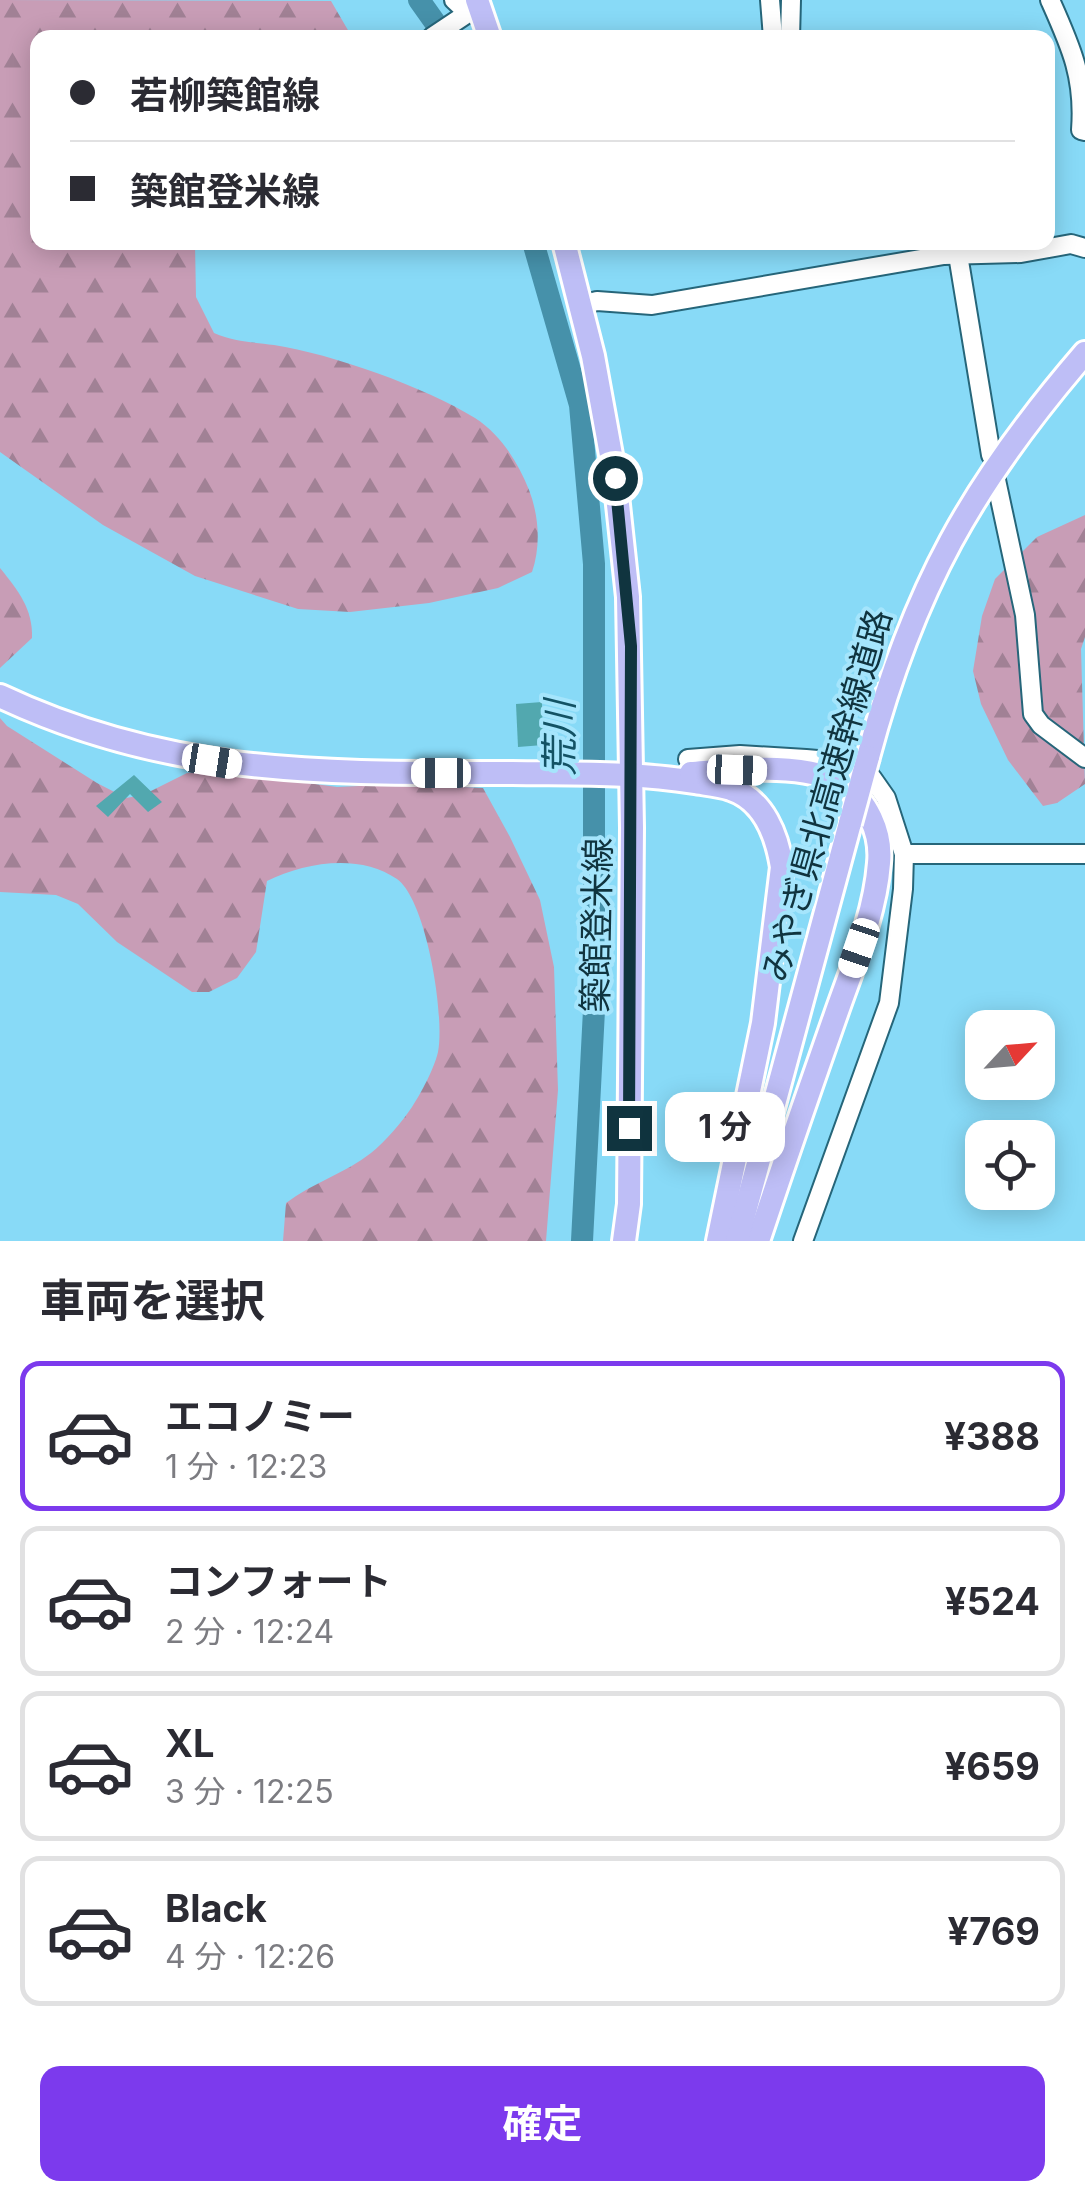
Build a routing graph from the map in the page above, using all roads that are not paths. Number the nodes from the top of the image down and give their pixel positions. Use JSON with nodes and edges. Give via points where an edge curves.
{"nodes":[{"id":1,"x":770,"y":0,"type":"edge"},
{"id":2,"x":791,"y":0,"type":"edge"},
{"id":3,"x":1050,"y":0,"type":"edge"},
{"id":4,"x":468,"y":8,"type":"edge"},
{"id":5,"x":441,"y":30,"type":"edge"},
{"id":6,"x":484,"y":30,"type":"edge"},
{"id":7,"x":772,"y":30,"type":"edge"},
{"id":8,"x":790,"y":30,"type":"edge"},
{"id":9,"x":1085,"y":131,"type":"edge"},
{"id":10,"x":1055,"y":246,"type":"edge"},
{"id":11,"x":1085,"y":248,"type":"edge"},
{"id":12,"x":566,"y":250,"type":"edge"},
{"id":13,"x":1032,"y":250,"type":"edge"},
{"id":14,"x":946,"y":251,"type":"edge"},
{"id":15,"x":581,"y":306,"type":"junction"},
{"id":16,"x":1085,"y":352,"type":"edge"},
{"id":17,"x":992,"y":455,"type":"dead end"},
{"id":18,"x":996,"y":480,"type":"dead end"},
{"id":19,"x":0,"y":696,"type":"edge"},
{"id":20,"x":1085,"y":758,"type":"edge"},
{"id":21,"x":688,"y":760,"type":"dead end"},
{"id":22,"x":624,"y":774,"type":"junction"},
{"id":23,"x":658,"y":776,"type":"junction"},
{"id":24,"x":904,"y":854,"type":"junction"},
{"id":25,"x":1085,"y":854,"type":"edge"},
{"id":26,"x":624,"y":1241,"type":"edge"},
{"id":27,"x":718,"y":1241,"type":"edge"},
{"id":28,"x":737,"y":1241,"type":"edge"},
{"id":29,"x":758,"y":1241,"type":"edge"},
{"id":30,"x":802,"y":1241,"type":"edge"}],
"edges":[{"from":1,"to":7,"type":"street"},
{"from":2,"to":8,"type":"street"},
{"from":3,"to":9,"type":"street","via":[[1078,65]]},
{"from":4,"to":5,"type":"street"},
{"from":4,"to":6,"type":"main road"},
{"from":10,"to":11,"type":"street"},
{"from":12,"to":15,"type":"main road","name":"築館登米線"},
{"from":13,"to":14,"type":"street"},
{"from":14,"to":15,"type":"street","via":[[652,306]]},
{"from":14,"to":17,"type":"street"},
{"from":15,"to":22,"type":"main road","name":"築館登米線","via":[[623,545],[631,646]]},
{"from":16,"to":28,"type":"main road","name":"みやぎ県北高速幹線道路","bridge":true,"via":[[1016,435],[961,518],[896,658]]},
{"from":18,"to":20,"type":"street","via":[[1025,615],[1033,714]]},
{"from":19,"to":22,"type":"main road","via":[[114,740],[244,766],[329,773]]},
{"from":21,"to":24,"type":"street","via":[[829,761],[872,778],[886,798]]},
{"from":22,"to":23,"type":"main road"},
{"from":22,"to":26,"type":"main road","name":"築館登米線"},
{"from":23,"to":27,"type":"main road","via":[[732,789],[752,801],[768,821],[782,867],[763,1023]]},
{"from":23,"to":29,"type":"main road","via":[[737,770],[819,775],[851,791],[879,841],[859,948]]},
{"from":24,"to":25,"type":"street"},
{"from":24,"to":30,"type":"street","via":[[888,1003]]}]}
